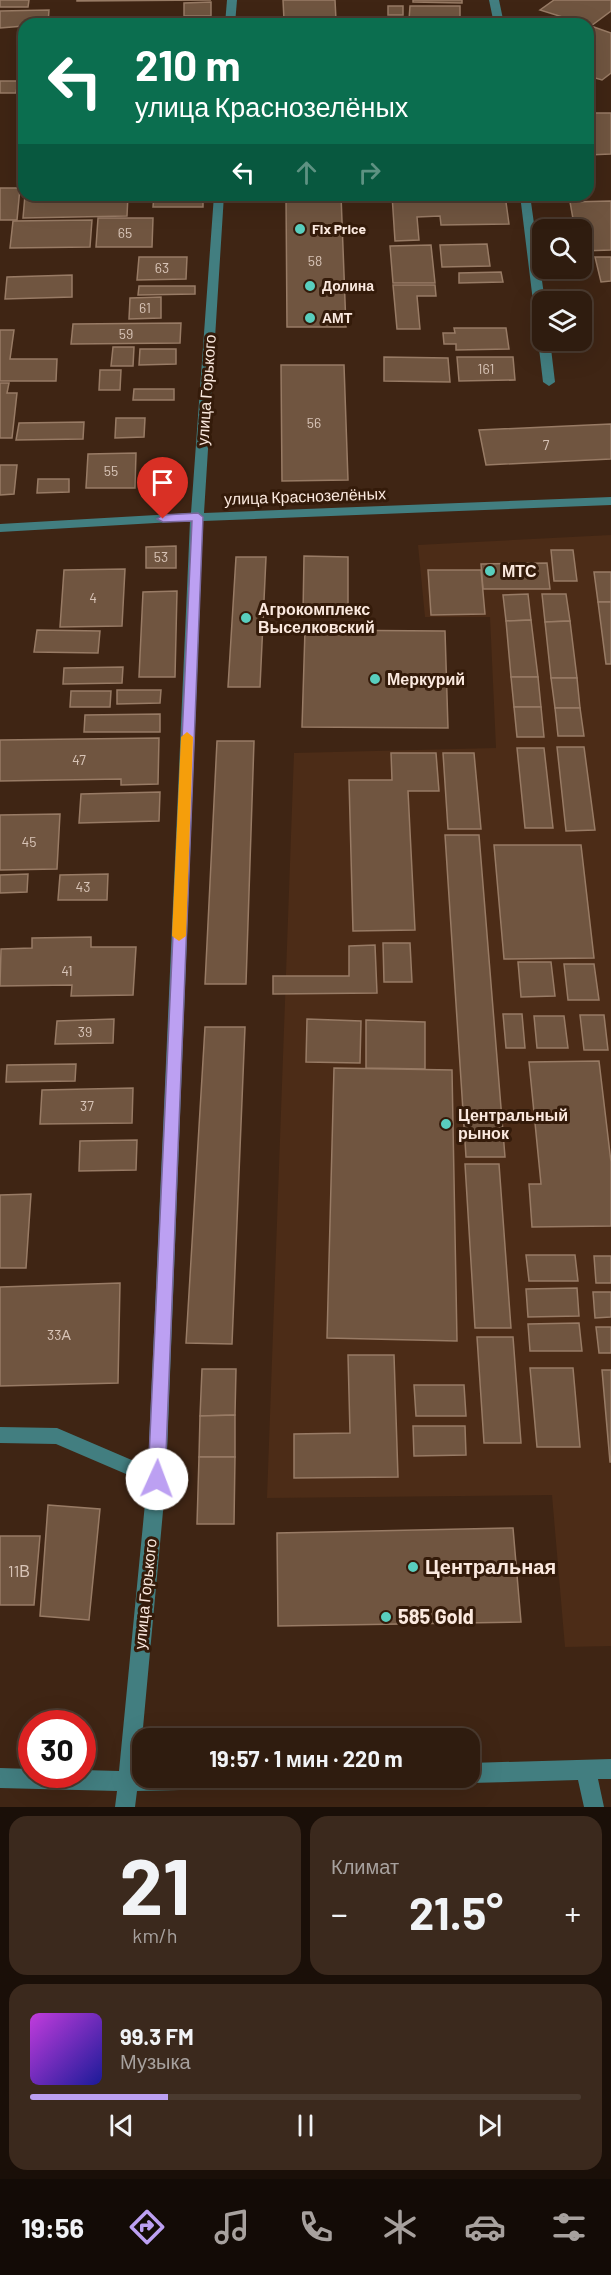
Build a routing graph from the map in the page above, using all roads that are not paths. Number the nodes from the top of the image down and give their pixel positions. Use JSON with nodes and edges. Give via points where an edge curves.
{"nodes":[{"id":1,"x":232,"y":0,"type":"edge"},
{"id":2,"x":494,"y":0,"type":"edge"},
{"id":3,"x":230,"y":18,"type":"edge"},
{"id":4,"x":498,"y":18,"type":"edge"},
{"id":5,"x":219,"y":201,"type":"edge"},
{"id":6,"x":526,"y":201,"type":"edge"},
{"id":7,"x":537,"y":291,"type":"edge"},
{"id":8,"x":545,"y":351,"type":"edge"},
{"id":9,"x":549,"y":382,"type":"dead end"},
{"id":10,"x":611,"y":501,"type":"edge"},
{"id":11,"x":198,"y":517,"type":"junction"},
{"id":12,"x":0,"y":528,"type":"edge"},
{"id":13,"x":0,"y":1435,"type":"edge"},
{"id":14,"x":157,"y":1479,"type":"junction"},
{"id":15,"x":611,"y":1769,"type":"edge"},
{"id":16,"x":586,"y":1771,"type":"junction"},
{"id":17,"x":480,"y":1773,"type":"edge"},
{"id":18,"x":0,"y":1778,"type":"edge"},
{"id":19,"x":127,"y":1781,"type":"junction"},
{"id":20,"x":132,"y":1781,"type":"edge"},
{"id":21,"x":125,"y":1807,"type":"edge"},
{"id":22,"x":594,"y":1807,"type":"edge"}],
"edges":[{"from":1,"to":3,"type":"street"},
{"from":2,"to":4,"type":"street"},
{"from":5,"to":11,"type":"street","name":"улица Горького"},
{"from":6,"to":7,"type":"street"},
{"from":8,"to":9,"type":"street"},
{"from":10,"to":11,"type":"street","name":"улица Краснозелёных"},
{"from":11,"to":12,"type":"street","name":"улица Краснозелёных"},
{"from":11,"to":14,"type":"street","name":"улица Горького"},
{"from":13,"to":14,"type":"street","via":[[57,1436]]},
{"from":14,"to":19,"type":"street","name":"улица Горького"},
{"from":15,"to":16,"type":"street"},
{"from":16,"to":17,"type":"street"},
{"from":16,"to":22,"type":"street"},
{"from":18,"to":19,"type":"street"},
{"from":19,"to":20,"type":"street"},
{"from":19,"to":21,"type":"street","name":"улица Горького"}]}
